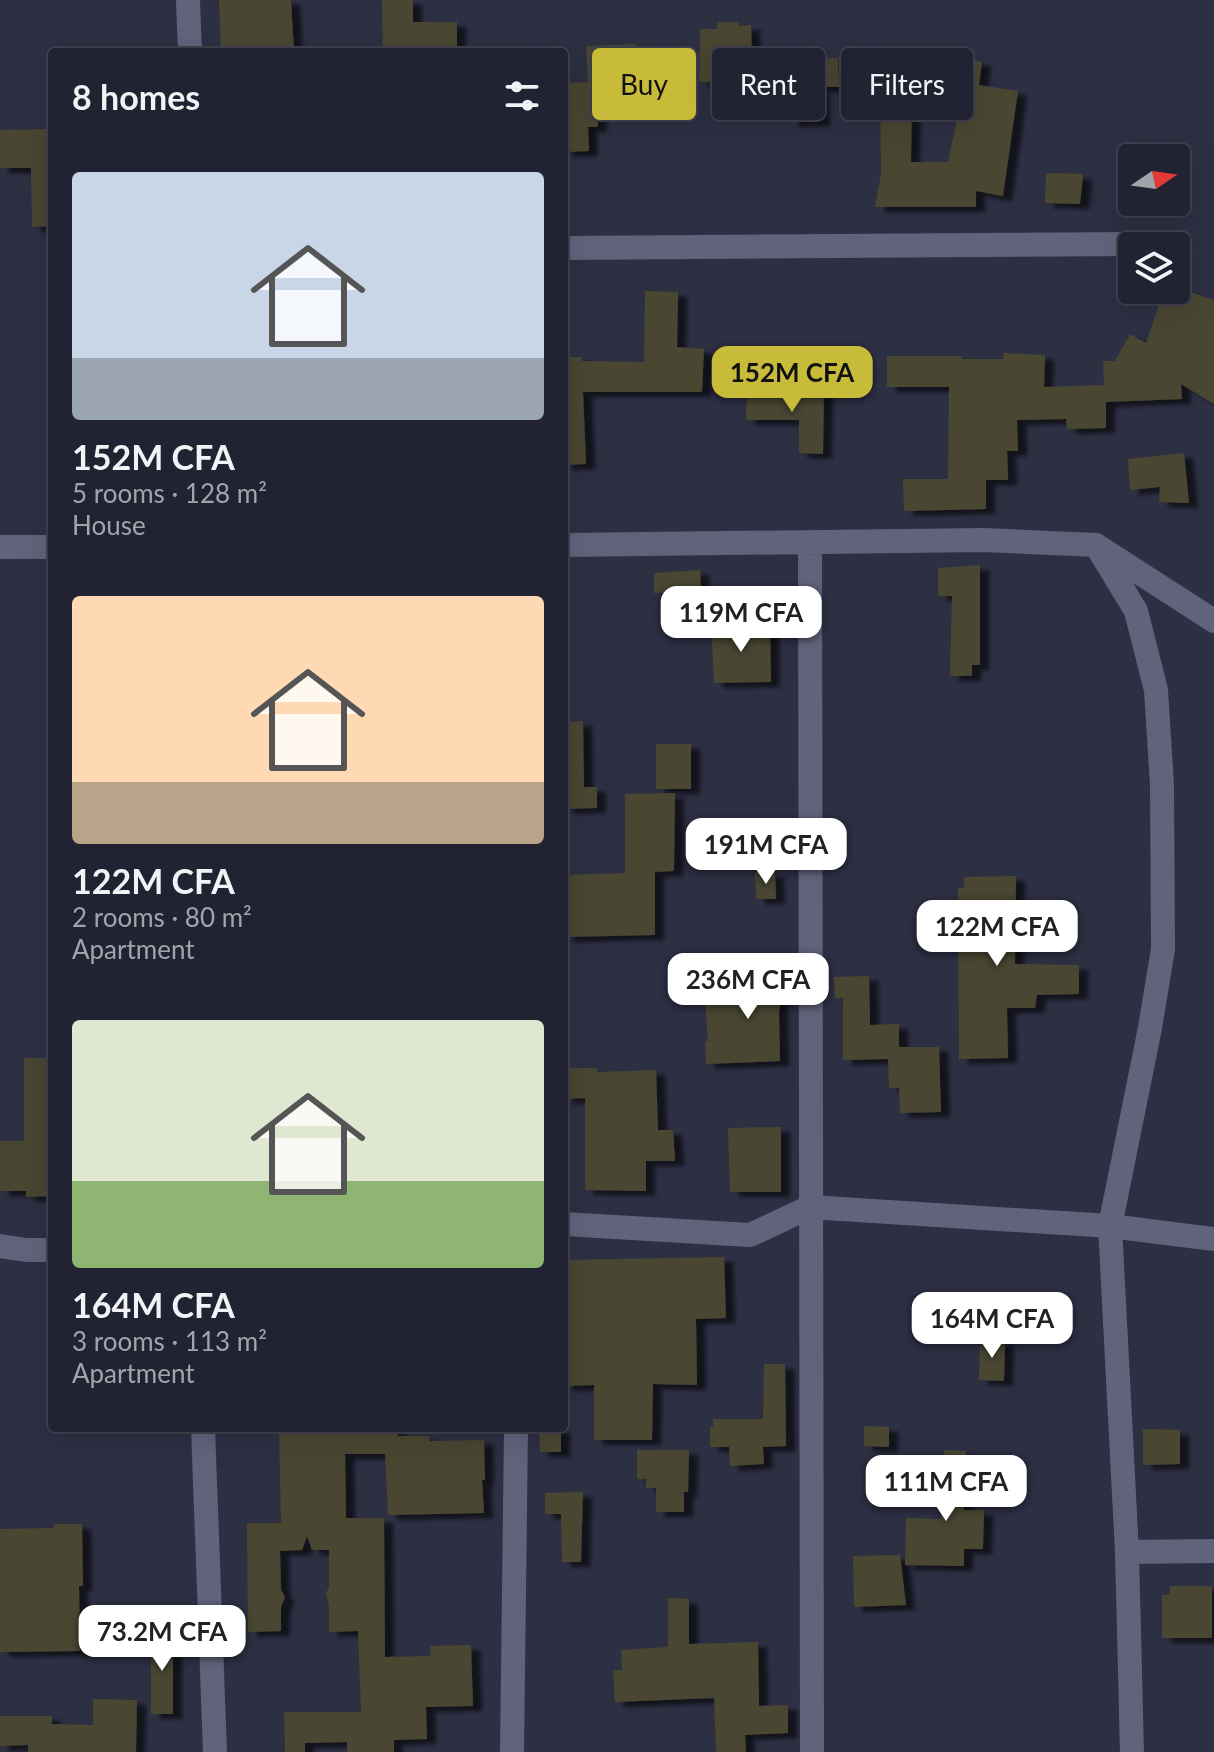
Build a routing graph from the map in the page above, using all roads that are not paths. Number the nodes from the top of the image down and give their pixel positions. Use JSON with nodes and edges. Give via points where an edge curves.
{"nodes":[{"id":1,"x":188,"y":0,"type":"edge"},
{"id":2,"x":190,"y":48,"type":"edge"},
{"id":3,"x":1118,"y":244,"type":"edge"},
{"id":4,"x":568,"y":248,"type":"edge"},
{"id":5,"x":810,"y":543,"type":"junction"},
{"id":6,"x":568,"y":545,"type":"edge"},
{"id":7,"x":1096,"y":545,"type":"junction"},
{"id":8,"x":0,"y":547,"type":"edge"},
{"id":9,"x":48,"y":547,"type":"edge"},
{"id":10,"x":1214,"y":621,"type":"edge"},
{"id":11,"x":810,"y":1207,"type":"junction"},
{"id":12,"x":568,"y":1224,"type":"edge"},
{"id":13,"x":1110,"y":1226,"type":"junction"},
{"id":14,"x":1214,"y":1239,"type":"edge"},
{"id":15,"x":0,"y":1246,"type":"edge"},
{"id":16,"x":48,"y":1250,"type":"edge"},
{"id":17,"x":203,"y":1432,"type":"edge"},
{"id":18,"x":516,"y":1432,"type":"edge"},
{"id":19,"x":1214,"y":1551,"type":"edge"},
{"id":20,"x":1127,"y":1552,"type":"junction"},
{"id":21,"x":215,"y":1752,"type":"edge"},
{"id":22,"x":512,"y":1752,"type":"edge"},
{"id":23,"x":812,"y":1752,"type":"edge"},
{"id":24,"x":1132,"y":1752,"type":"edge"}],
"edges":[{"from":1,"to":2,"type":"street"},
{"from":3,"to":4,"type":"street"},
{"from":5,"to":6,"type":"street"},
{"from":5,"to":7,"type":"street","via":[[984,540]]},
{"from":5,"to":11,"type":"street"},
{"from":7,"to":10,"type":"street"},
{"from":7,"to":13,"type":"street","via":[[1136,611],[1156,690],[1164,855],[1163,949]]},
{"from":8,"to":9,"type":"street"},
{"from":11,"to":12,"type":"street","via":[[750,1235]]},
{"from":11,"to":13,"type":"street"},
{"from":11,"to":23,"type":"street"},
{"from":13,"to":14,"type":"street"},
{"from":13,"to":20,"type":"street"},
{"from":15,"to":16,"type":"street"},
{"from":17,"to":21,"type":"street"},
{"from":18,"to":22,"type":"street"},
{"from":19,"to":20,"type":"street"},
{"from":20,"to":24,"type":"street"}]}
